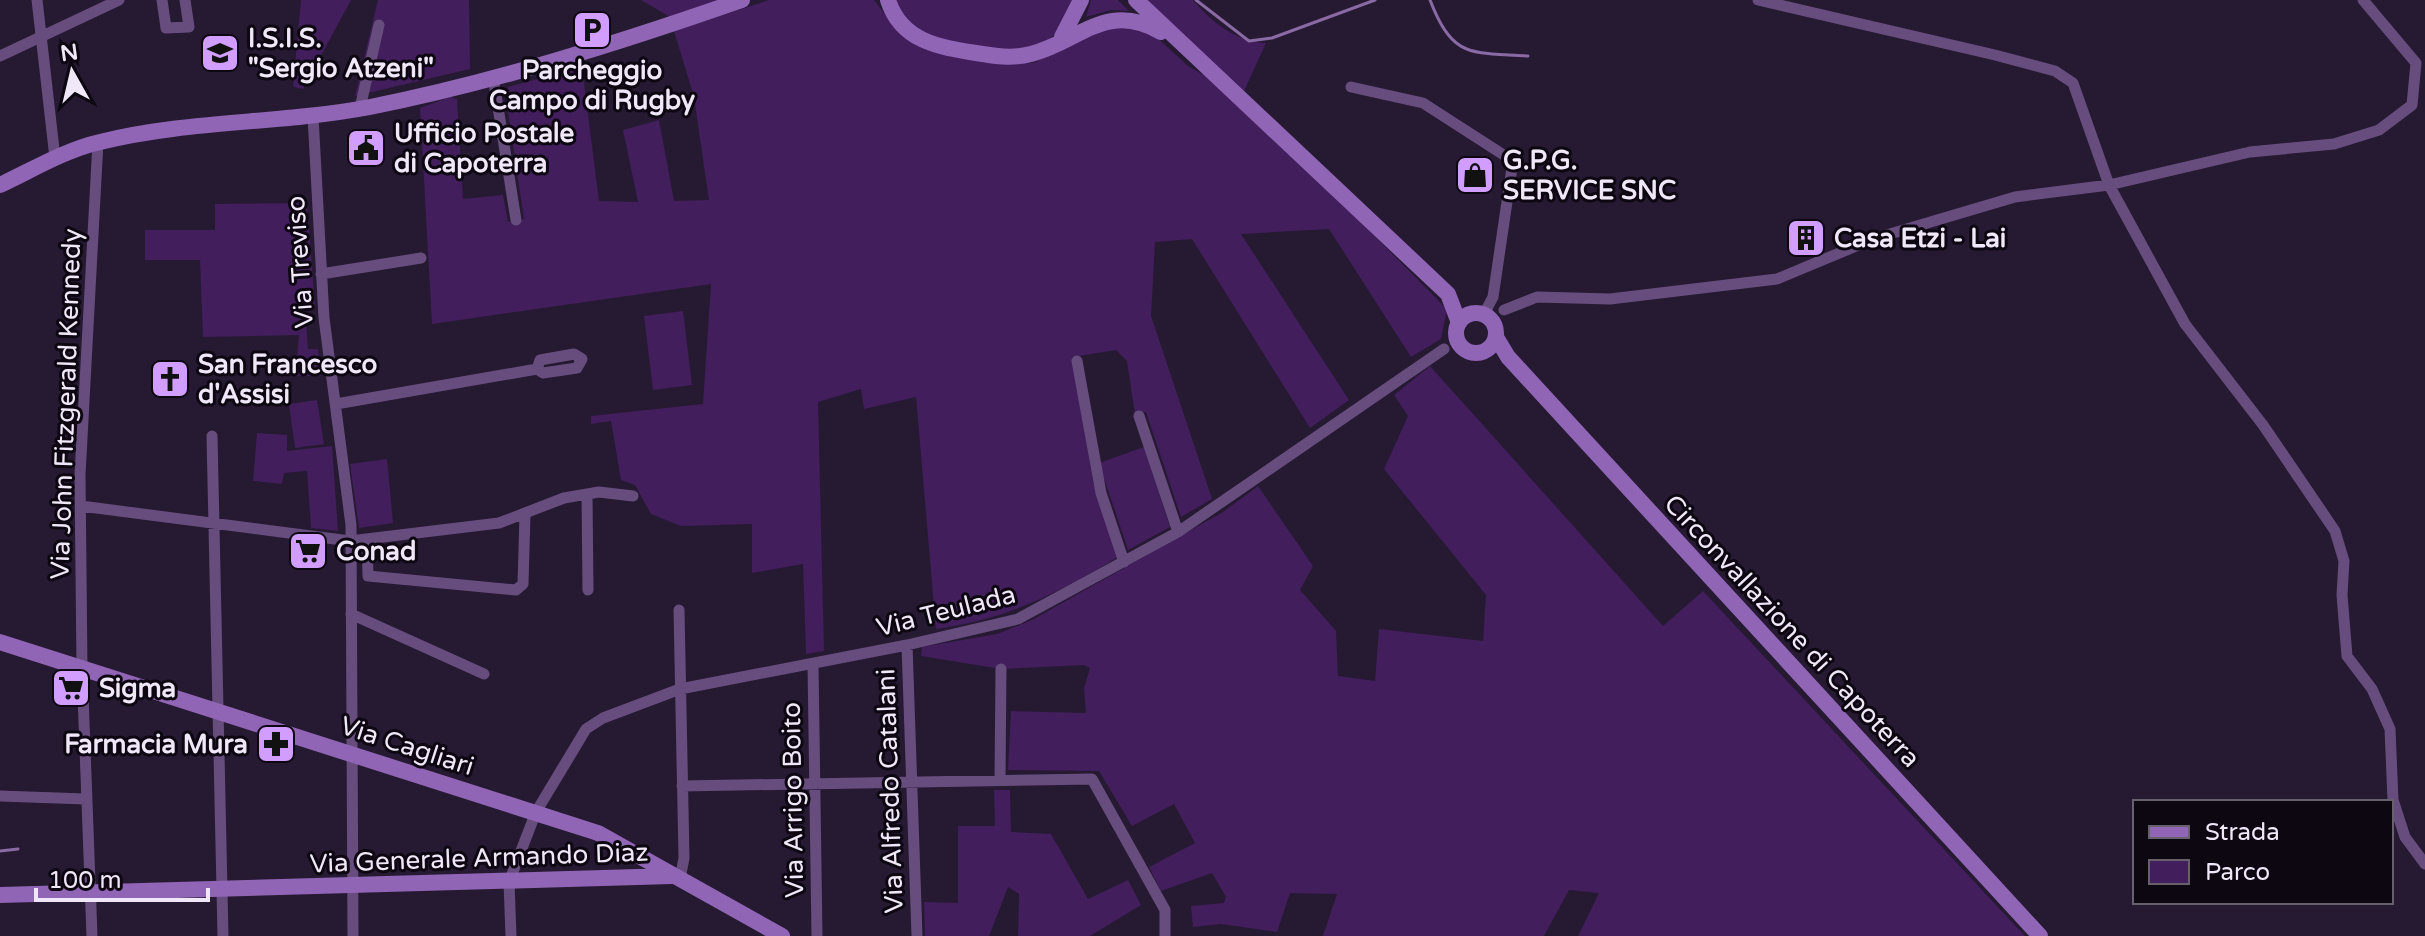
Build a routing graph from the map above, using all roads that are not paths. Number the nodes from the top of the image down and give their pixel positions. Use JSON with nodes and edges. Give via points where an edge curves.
{"nodes":[{"id":1,"x":37,"y":0,"type":"edge"},
{"id":2,"x":119,"y":0,"type":"edge"},
{"id":3,"x":162,"y":0,"type":"edge"},
{"id":4,"x":185,"y":0,"type":"edge"},
{"id":5,"x":742,"y":0,"type":"edge"},
{"id":6,"x":1081,"y":0,"type":"edge"},
{"id":7,"x":1136,"y":0,"type":"edge"},
{"id":8,"x":1758,"y":0,"type":"edge"},
{"id":9,"x":2363,"y":0,"type":"edge"},
{"id":10,"x":887,"y":3,"type":"edge"},
{"id":11,"x":379,"y":25,"type":"dead end"},
{"id":12,"x":41,"y":38,"type":"junction"},
{"id":13,"x":1060,"y":39,"type":"junction"},
{"id":14,"x":0,"y":56,"type":"edge"},
{"id":15,"x":1202,"y":62,"type":"junction"},
{"id":16,"x":493,"y":76,"type":"junction"},
{"id":17,"x":1351,"y":87,"type":"dead end"},
{"id":18,"x":360,"y":108,"type":"junction"},
{"id":19,"x":313,"y":116,"type":"junction"},
{"id":20,"x":98,"y":142,"type":"junction"},
{"id":21,"x":55,"y":158,"type":"junction"},
{"id":22,"x":0,"y":185,"type":"edge"},
{"id":23,"x":2109,"y":185,"type":"junction"},
{"id":24,"x":516,"y":220,"type":"dead end"},
{"id":25,"x":421,"y":258,"type":"dead end"},
{"id":26,"x":321,"y":274,"type":"junction"},
{"id":27,"x":1448,"y":294,"type":"junction"},
{"id":28,"x":1490,"y":320,"type":"junction"},
{"id":29,"x":1457,"y":328,"type":"junction"},
{"id":30,"x":1444,"y":349,"type":"junction"},
{"id":31,"x":1464,"y":349,"type":"junction"},
{"id":32,"x":1484,"y":352,"type":"junction"},
{"id":33,"x":1508,"y":357,"type":"junction"},
{"id":34,"x":1077,"y":361,"type":"dead end"},
{"id":35,"x":537,"y":369,"type":"dead end"},
{"id":36,"x":336,"y":404,"type":"junction"},
{"id":37,"x":1139,"y":416,"type":"dead end"},
{"id":38,"x":212,"y":436,"type":"dead end"},
{"id":39,"x":587,"y":494,"type":"junction"},
{"id":40,"x":633,"y":496,"type":"dead end"},
{"id":41,"x":81,"y":506,"type":"junction"},
{"id":42,"x":525,"y":515,"type":"junction"},
{"id":43,"x":213,"y":524,"type":"junction"},
{"id":44,"x":1178,"y":532,"type":"junction"},
{"id":45,"x":367,"y":539,"type":"junction"},
{"id":46,"x":350,"y":541,"type":"junction"},
{"id":47,"x":1124,"y":562,"type":"junction"},
{"id":48,"x":588,"y":590,"type":"dead end"},
{"id":49,"x":679,"y":610,"type":"dead end"},
{"id":50,"x":351,"y":614,"type":"junction"},
{"id":51,"x":0,"y":642,"type":"edge"},
{"id":52,"x":907,"y":645,"type":"junction"},
{"id":53,"x":813,"y":664,"type":"junction"},
{"id":54,"x":82,"y":668,"type":"junction"},
{"id":55,"x":1001,"y":669,"type":"dead end"},
{"id":56,"x":484,"y":674,"type":"dead end"},
{"id":57,"x":680,"y":689,"type":"junction"},
{"id":58,"x":217,"y":710,"type":"junction"},
{"id":59,"x":349,"y":753,"type":"junction"},
{"id":60,"x":1000,"y":780,"type":"junction"},
{"id":61,"x":914,"y":782,"type":"junction"},
{"id":62,"x":815,"y":784,"type":"junction"},
{"id":63,"x":682,"y":786,"type":"junction"},
{"id":64,"x":0,"y":796,"type":"edge"},
{"id":65,"x":86,"y":799,"type":"junction"},
{"id":66,"x":536,"y":812,"type":"junction"},
{"id":67,"x":2425,"y":864,"type":"edge"},
{"id":68,"x":676,"y":877,"type":"junction"},
{"id":69,"x":509,"y":882,"type":"junction"},
{"id":70,"x":351,"y":888,"type":"junction"},
{"id":71,"x":221,"y":891,"type":"junction"},
{"id":72,"x":90,"y":894,"type":"junction"},
{"id":73,"x":0,"y":895,"type":"edge"},
{"id":74,"x":92,"y":936,"type":"edge"},
{"id":75,"x":223,"y":936,"type":"edge"},
{"id":76,"x":353,"y":936,"type":"edge"},
{"id":77,"x":511,"y":936,"type":"edge"},
{"id":78,"x":782,"y":936,"type":"edge"},
{"id":79,"x":817,"y":936,"type":"edge"},
{"id":80,"x":917,"y":936,"type":"edge"},
{"id":81,"x":1165,"y":936,"type":"edge"},
{"id":82,"x":2040,"y":936,"type":"edge"}],
"edges":[{"from":1,"to":12,"type":"street"},
{"from":2,"to":12,"type":"street"},
{"from":3,"to":4,"type":"street","via":[[166,28],[189,27]]},
{"from":5,"to":16,"type":"street"},
{"from":6,"to":13,"type":"street"},
{"from":7,"to":15,"type":"street"},
{"from":8,"to":23,"type":"street","via":[[2055,71],[2073,83]]},
{"from":9,"to":23,"type":"street","via":[[2416,63],[2412,105],[2379,130],[2334,144],[2250,152]]},
{"from":10,"to":13,"type":"street","via":[[912,35],[937,47],[1013,57]]},
{"from":11,"to":18,"type":"street"},
{"from":12,"to":14,"type":"street"},
{"from":12,"to":21,"type":"street"},
{"from":13,"to":15,"type":"street","via":[[1099,20],[1135,19]]},
{"from":15,"to":27,"type":"street"},
{"from":16,"to":18,"type":"street"},
{"from":16,"to":24,"type":"street"},
{"from":17,"to":28,"type":"street","via":[[1423,103],[1513,161]]},
{"from":18,"to":19,"type":"street"},
{"from":19,"to":20,"type":"street"},
{"from":19,"to":26,"type":"street","name":"Via Treviso"},
{"from":20,"to":21,"type":"street"},
{"from":20,"to":41,"type":"street","name":"Via John Fitzgerald Kennedy"},
{"from":21,"to":22,"type":"street"},
{"from":23,"to":28,"type":"street","via":[[2015,197],[1873,239],[1777,279],[1610,299],[1537,297]]},
{"from":23,"to":67,"type":"street","via":[[2185,324],[2335,531],[2344,561],[2347,656],[2372,689],[2390,729],[2393,800],[2405,837]]},
{"from":25,"to":26,"type":"street"},
{"from":26,"to":36,"type":"street","name":"Via Treviso"},
{"from":27,"to":28,"type":"street"},
{"from":27,"to":29,"type":"street"},
{"from":28,"to":29,"type":"street"},
{"from":28,"to":32,"type":"street"},
{"from":28,"to":33,"type":"street","name":"Circonvallazione di Capoterra"},
{"from":29,"to":30,"type":"street"},
{"from":29,"to":31,"type":"street"},
{"from":30,"to":31,"type":"street"},
{"from":30,"to":44,"type":"street","name":"Via Teulada"},
{"from":31,"to":32,"type":"street"},
{"from":32,"to":33,"type":"street"},
{"from":33,"to":82,"type":"street","name":"Circonvallazione di Capoterra"},
{"from":34,"to":47,"type":"street","via":[[1101,493]]},
{"from":35,"to":36,"type":"street"},
{"from":36,"to":46,"type":"street","name":"Via Treviso"},
{"from":37,"to":44,"type":"street"},
{"from":38,"to":43,"type":"street"},
{"from":39,"to":40,"type":"street"},
{"from":39,"to":42,"type":"street"},
{"from":39,"to":48,"type":"street"},
{"from":41,"to":43,"type":"street"},
{"from":41,"to":54,"type":"street","name":"Via John Fitzgerald Kennedy"},
{"from":42,"to":45,"type":"street","via":[[499,523]]},
{"from":42,"to":45,"type":"street","via":[[523,584],[516,590],[368,576]]},
{"from":43,"to":46,"type":"street"},
{"from":43,"to":58,"type":"street"},
{"from":44,"to":47,"type":"street","name":"Via Teulada"},
{"from":45,"to":46,"type":"street"},
{"from":46,"to":50,"type":"street","name":"Via Treviso"},
{"from":47,"to":52,"type":"street","name":"Via Teulada","via":[[1018,619]]},
{"from":49,"to":57,"type":"street"},
{"from":50,"to":56,"type":"street"},
{"from":50,"to":59,"type":"street","name":"Via Treviso"},
{"from":51,"to":54,"type":"street","name":"Via Cagliari"},
{"from":52,"to":53,"type":"street","name":"Via Teulada"},
{"from":52,"to":61,"type":"street","name":"Via Alfredo Catalani"},
{"from":53,"to":57,"type":"street","name":"Via Teulada"},
{"from":53,"to":62,"type":"street","name":"Via Arrigo Boito"},
{"from":54,"to":58,"type":"street","name":"Via Cagliari"},
{"from":54,"to":65,"type":"street","name":"Via John Fitzgerald Kennedy"},
{"from":55,"to":60,"type":"street"},
{"from":57,"to":63,"type":"street"},
{"from":57,"to":66,"type":"street","name":"Via Teulada","via":[[586,729]]},
{"from":58,"to":59,"type":"street","name":"Via Cagliari"},
{"from":58,"to":71,"type":"street"},
{"from":59,"to":66,"type":"street","name":"Via Cagliari"},
{"from":59,"to":70,"type":"street","name":"Via Treviso"},
{"from":60,"to":61,"type":"street"},
{"from":60,"to":81,"type":"street","via":[[1095,781],[1165,910]]},
{"from":61,"to":62,"type":"street"},
{"from":61,"to":80,"type":"street","name":"Via Alfredo Catalani"},
{"from":62,"to":63,"type":"street"},
{"from":62,"to":79,"type":"street","name":"Via Arrigo Boito"},
{"from":63,"to":68,"type":"street","via":[[684,858]]},
{"from":64,"to":65,"type":"street"},
{"from":65,"to":72,"type":"street","name":"Via John Fitzgerald Kennedy"},
{"from":66,"to":68,"type":"street","name":"Via Cagliari","via":[[598,833]]},
{"from":66,"to":69,"type":"street","name":"Via Teulada"},
{"from":68,"to":69,"type":"street","name":"Via Generale Armando Diaz"},
{"from":68,"to":78,"type":"street","name":"Via Cagliari"},
{"from":69,"to":70,"type":"street","name":"Via Generale Armando Diaz"},
{"from":69,"to":77,"type":"street"},
{"from":70,"to":71,"type":"street","name":"Via Generale Armando Diaz"},
{"from":70,"to":76,"type":"street","name":"Via Treviso"},
{"from":71,"to":72,"type":"street","name":"Via Generale Armando Diaz"},
{"from":71,"to":75,"type":"street"},
{"from":72,"to":73,"type":"street","name":"Via Generale Armando Diaz"},
{"from":72,"to":74,"type":"street","name":"Via John Fitzgerald Kennedy"}]}
